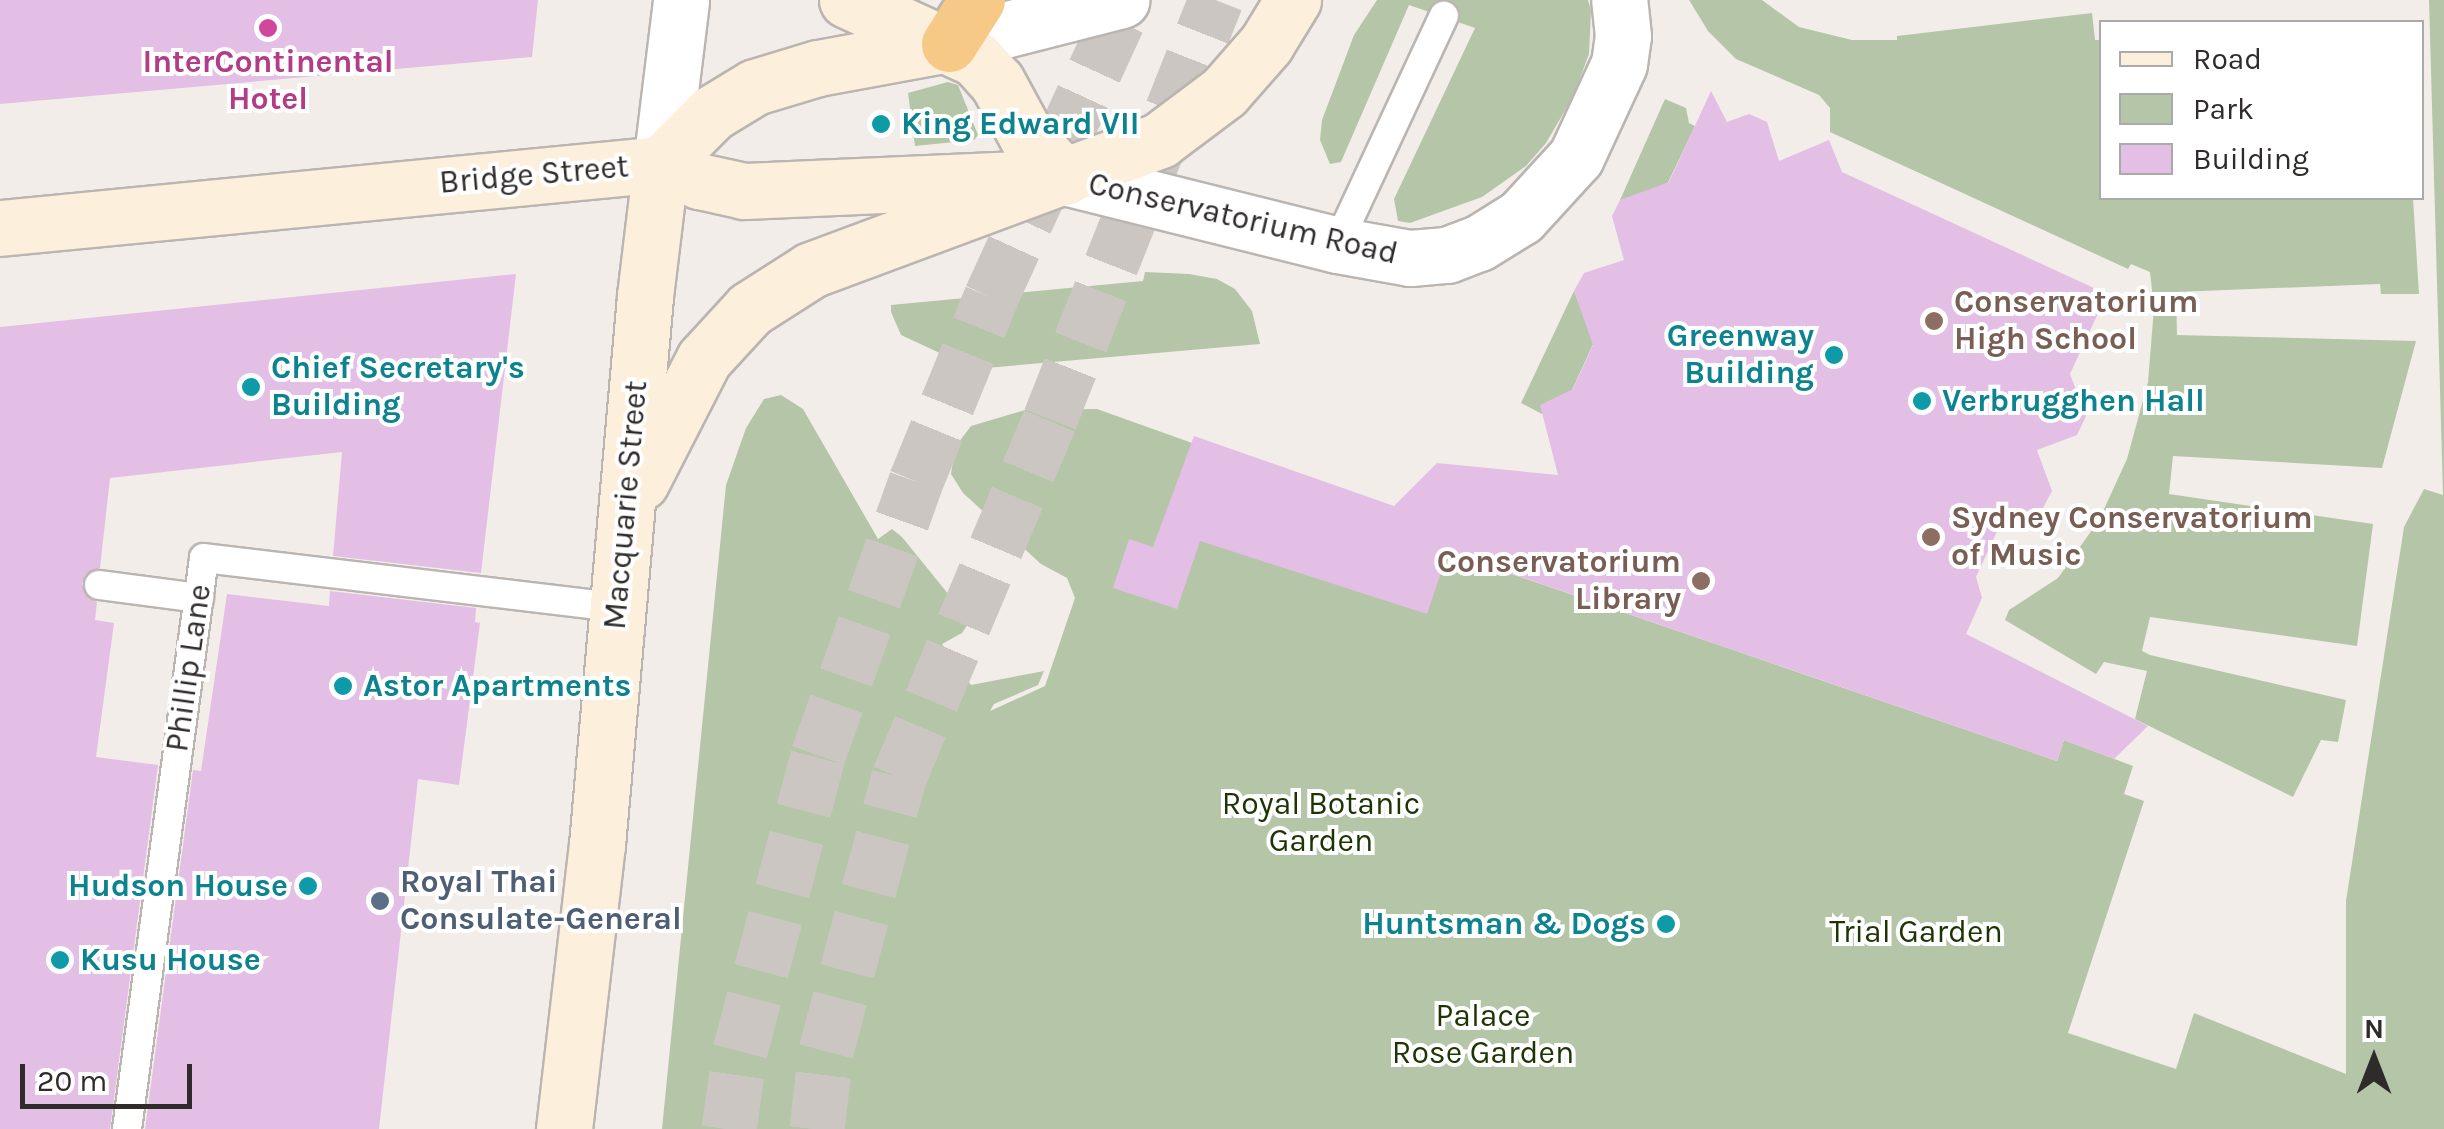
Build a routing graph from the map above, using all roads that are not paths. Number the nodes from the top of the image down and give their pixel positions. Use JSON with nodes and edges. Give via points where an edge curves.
{"nodes":[{"id":1,"x":681,"y":0,"type":"edge"},
{"id":2,"x":848,"y":0,"type":"edge"},
{"id":3,"x":1121,"y":0,"type":"edge"},
{"id":4,"x":1294,"y":0,"type":"edge"},
{"id":5,"x":1618,"y":0,"type":"edge"},
{"id":6,"x":1444,"y":16,"type":"dead end"},
{"id":7,"x":963,"y":22,"type":"edge"},
{"id":8,"x":661,"y":164,"type":"junction"},
{"id":9,"x":1065,"y":177,"type":"junction"},
{"id":10,"x":0,"y":228,"type":"edge"},
{"id":11,"x":1337,"y":245,"type":"junction"},
{"id":12,"x":627,"y":510,"type":"junction"},
{"id":13,"x":98,"y":585,"type":"dead end"},
{"id":14,"x":199,"y":598,"type":"junction"},
{"id":15,"x":616,"y":607,"type":"junction"},
{"id":16,"x":127,"y":1129,"type":"edge"},
{"id":17,"x":564,"y":1129,"type":"edge"}],
"edges":[{"from":1,"to":8,"type":"street","name":"Macquarie Street"},
{"from":2,"to":7,"type":"main road"},
{"from":3,"to":7,"type":"street"},
{"from":4,"to":9,"type":"main road","via":[[1243,72],[1196,116],[1160,140]]},
{"from":5,"to":11,"type":"street","name":"Conservatorium Road","via":[[1622,53],[1608,94],[1568,168],[1522,217],[1479,243],[1434,258]]},
{"from":6,"to":11,"type":"lane"},
{"from":7,"to":8,"type":"main road","via":[[755,88],[712,113]]},
{"from":7,"to":9,"type":"main road","via":[[1027,137]]},
{"from":8,"to":9,"type":"main road","name":"Bridge Street","via":[[744,192]]},
{"from":8,"to":10,"type":"main road","name":"Bridge Street"},
{"from":8,"to":12,"type":"main road","name":"Macquarie Street"},
{"from":9,"to":11,"type":"street","name":"Conservatorium Road"},
{"from":9,"to":12,"type":"main road","via":[[811,270],[750,309],[722,336],[686,390]]},
{"from":12,"to":15,"type":"main road","name":"Macquarie Street"},
{"from":13,"to":14,"type":"lane"},
{"from":14,"to":15,"type":"lane","name":"Phillip Lane","via":[[204,558]]},
{"from":14,"to":16,"type":"lane","name":"Phillip Lane"},
{"from":15,"to":17,"type":"main road","name":"Macquarie Street"}]}
